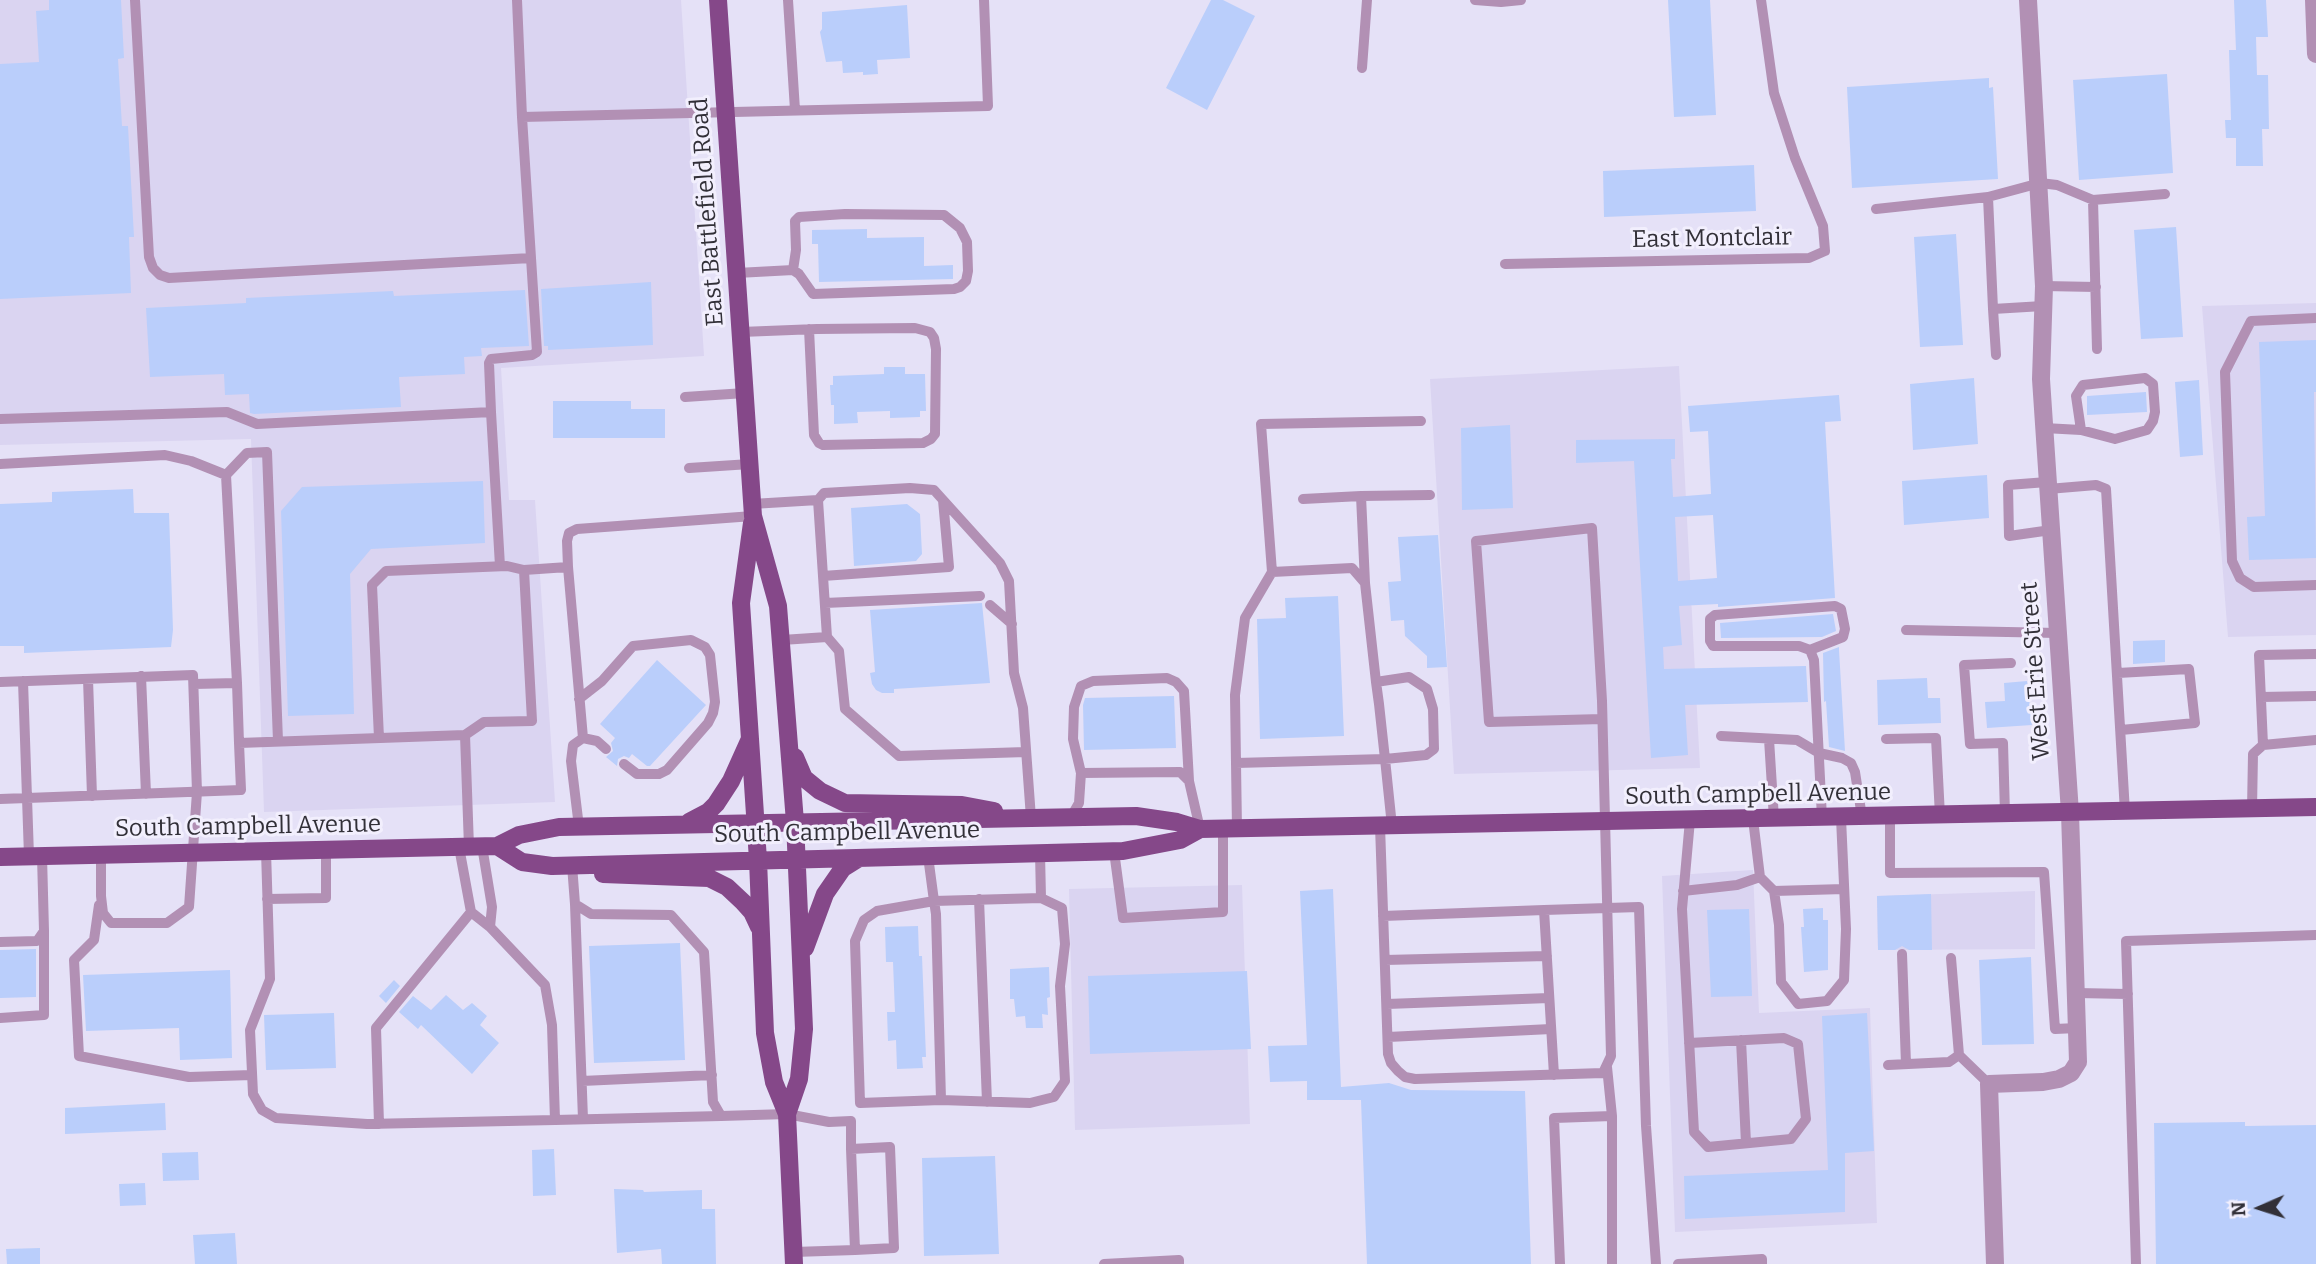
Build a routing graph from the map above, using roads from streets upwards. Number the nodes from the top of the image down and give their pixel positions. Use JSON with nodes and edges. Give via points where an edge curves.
{"nodes":[{"id":1,"x":718,"y":0,"type":"edge"},
{"id":2,"x":2028,"y":0,"type":"edge"},
{"id":3,"x":2314,"y":0,"type":"edge"},
{"id":4,"x":2316,"y":54,"type":"edge"},
{"id":5,"x":753,"y":510,"type":"junction"},
{"id":6,"x":789,"y":737,"type":"junction"},
{"id":7,"x":751,"y":738,"type":"junction"},
{"id":8,"x":2316,"y":807,"type":"edge"},
{"id":9,"x":2070,"y":813,"type":"junction"},
{"id":10,"x":1026,"y":818,"type":"junction"},
{"id":11,"x":795,"y":822,"type":"junction"},
{"id":12,"x":756,"y":824,"type":"junction"},
{"id":13,"x":681,"y":825,"type":"junction"},
{"id":14,"x":1200,"y":829,"type":"junction"},
{"id":15,"x":477,"y":847,"type":"junction"},
{"id":16,"x":0,"y":857,"type":"edge"},
{"id":17,"x":861,"y":857,"type":"junction"},
{"id":18,"x":797,"y":859,"type":"junction"},
{"id":19,"x":758,"y":860,"type":"junction"},
{"id":20,"x":572,"y":865,"type":"junction"},
{"id":21,"x":761,"y":932,"type":"junction"},
{"id":22,"x":801,"y":958,"type":"junction"},
{"id":23,"x":787,"y":1114,"type":"junction"},
{"id":24,"x":794,"y":1258,"type":"edge"},
{"id":25,"x":1995,"y":1264,"type":"edge"}],
"edges":[{"from":1,"to":5,"type":"main road","name":"East Battlefield Road"},
{"from":2,"to":9,"type":"street","name":"West Erie Street","via":[[2040,183],[2040,379]]},
{"from":3,"to":4,"type":"street"},
{"from":5,"to":6,"type":"main road","via":[[778,606]]},
{"from":5,"to":7,"type":"main road","via":[[741,603]]},
{"from":6,"to":10,"type":"main road","via":[[804,778],[834,800],[858,805],[962,806]]},
{"from":6,"to":11,"type":"main road"},
{"from":7,"to":12,"type":"main road"},
{"from":7,"to":13,"type":"main road","via":[[716,804],[700,818]]},
{"from":8,"to":9,"type":"main road","name":"South Campbell Avenue"},
{"from":9,"to":14,"type":"main road","name":"South Campbell Avenue"},
{"from":9,"to":25,"type":"street","name":"West Erie Street","via":[[2078,1062],[2071,1073],[2059,1079],[1989,1084]]},
{"from":10,"to":11,"type":"main road","name":"South Campbell Avenue"},
{"from":10,"to":14,"type":"main road","name":"South Campbell Avenue","via":[[1136,816]]},
{"from":11,"to":12,"type":"main road","name":"South Campbell Avenue"},
{"from":11,"to":18,"type":"main road"},
{"from":12,"to":13,"type":"main road","name":"South Campbell Avenue"},
{"from":12,"to":19,"type":"main road"},
{"from":13,"to":15,"type":"main road","name":"South Campbell Avenue","via":[[559,827]]},
{"from":14,"to":17,"type":"main road","name":"South Campbell Avenue","via":[[1180,840],[1115,851]]},
{"from":15,"to":16,"type":"main road","name":"South Campbell Avenue"},
{"from":15,"to":20,"type":"main road","name":"South Campbell Avenue","via":[[522,862]]},
{"from":17,"to":18,"type":"main road","name":"South Campbell Avenue"},
{"from":17,"to":22,"type":"main road","via":[[843,868],[825,894]]},
{"from":18,"to":19,"type":"main road","name":"South Campbell Avenue"},
{"from":18,"to":22,"type":"main road"},
{"from":19,"to":20,"type":"main road","name":"South Campbell Avenue"},
{"from":19,"to":21,"type":"main road"},
{"from":20,"to":21,"type":"main road","via":[[612,875],[709,878],[743,902]]},
{"from":21,"to":23,"type":"main road","via":[[765,1033],[774,1082]]},
{"from":22,"to":23,"type":"main road","via":[[804,1029],[799,1079]]},
{"from":23,"to":24,"type":"main road"}]}
